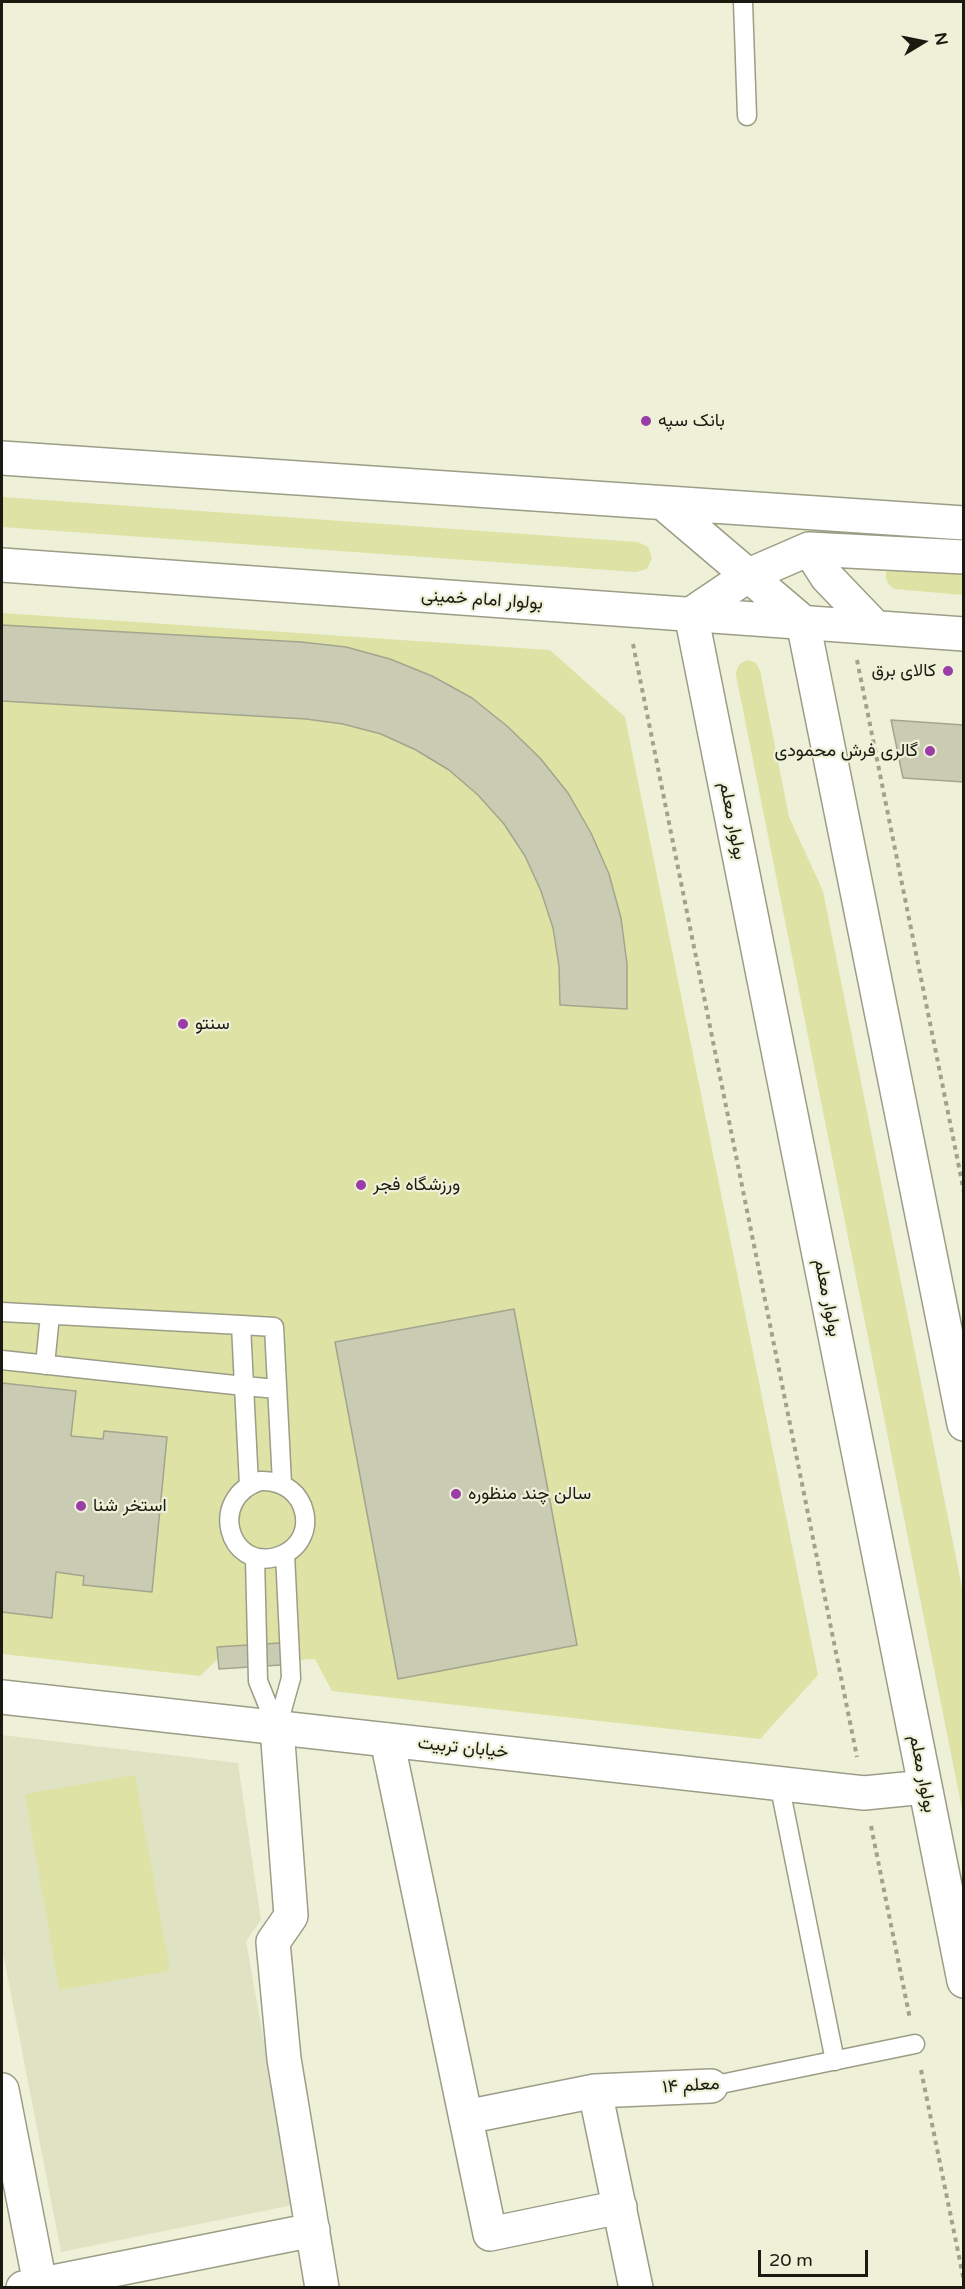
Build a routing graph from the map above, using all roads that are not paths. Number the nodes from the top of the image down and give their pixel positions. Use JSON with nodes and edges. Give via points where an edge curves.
{"nodes":[{"id":1,"x":743,"y":2,"type":"edge"},
{"id":2,"x":747,"y":116,"type":"dead end"},
{"id":3,"x":2,"y":458,"type":"edge"},
{"id":4,"x":663,"y":503,"type":"junction"},
{"id":5,"x":963,"y":523,"type":"edge"},
{"id":6,"x":809,"y":549,"type":"junction"},
{"id":7,"x":963,"y":557,"type":"edge"},
{"id":8,"x":2,"y":565,"type":"edge"},
{"id":9,"x":749,"y":576,"type":"junction"},
{"id":10,"x":691,"y":614,"type":"junction"},
{"id":11,"x":803,"y":622,"type":"junction"},
{"id":12,"x":875,"y":627,"type":"junction"},
{"id":13,"x":963,"y":634,"type":"edge"},
{"id":14,"x":2,"y":1312,"type":"edge"},
{"id":15,"x":50,"y":1315,"type":"junction"},
{"id":16,"x":241,"y":1325,"type":"junction"},
{"id":17,"x":2,"y":1360,"type":"edge"},
{"id":18,"x":45,"y":1365,"type":"junction"},
{"id":19,"x":244,"y":1386,"type":"junction"},
{"id":20,"x":277,"y":1389,"type":"junction"},
{"id":21,"x":963,"y":1424,"type":"edge"},
{"id":22,"x":282,"y":1484,"type":"junction"},
{"id":23,"x":249,"y":1485,"type":"junction"},
{"id":24,"x":285,"y":1554,"type":"junction"},
{"id":25,"x":255,"y":1558,"type":"junction"},
{"id":26,"x":2,"y":1697,"type":"edge"},
{"id":27,"x":277,"y":1728,"type":"junction"},
{"id":28,"x":387,"y":1740,"type":"junction"},
{"id":29,"x":779,"y":1784,"type":"junction"},
{"id":30,"x":925,"y":1787,"type":"junction"},
{"id":31,"x":963,"y":1981,"type":"edge"},
{"id":32,"x":915,"y":2044,"type":"dead end"},
{"id":33,"x":835,"y":2061,"type":"junction"},
{"id":34,"x":711,"y":2086,"type":"joint"},
{"id":35,"x":2,"y":2090,"type":"edge"},
{"id":36,"x":595,"y":2091,"type":"junction"},
{"id":37,"x":466,"y":2117,"type":"junction"},
{"id":38,"x":12,"y":2204,"type":"edge"},
{"id":39,"x":620,"y":2207,"type":"junction"},
{"id":40,"x":313,"y":2230,"type":"junction"},
{"id":41,"x":31,"y":2286,"type":"edge"},
{"id":42,"x":322,"y":2288,"type":"edge"},
{"id":43,"x":636,"y":2288,"type":"edge"}],
"edges":[{"from":1,"to":2,"type":"lane"},
{"from":3,"to":4,"type":"main road"},
{"from":4,"to":5,"type":"main road"},
{"from":4,"to":9,"type":"main road"},
{"from":6,"to":7,"type":"main road"},
{"from":6,"to":9,"type":"main road"},
{"from":6,"to":12,"type":"main road","via":[[827,577]]},
{"from":8,"to":10,"type":"main road","name":"بولوار امام خمینی"},
{"from":9,"to":10,"type":"main road"},
{"from":9,"to":11,"type":"main road"},
{"from":10,"to":11,"type":"main road","name":"بولوار امام خمینی"},
{"from":10,"to":30,"type":"main road","name":"بولوار معلم"},
{"from":11,"to":12,"type":"main road","name":"بولوار امام خمینی"},
{"from":11,"to":21,"type":"main road"},
{"from":12,"to":13,"type":"main road","name":"بولوار امام خمینی"},
{"from":14,"to":15,"type":"lane"},
{"from":15,"to":16,"type":"lane"},
{"from":15,"to":18,"type":"lane"},
{"from":16,"to":19,"type":"lane"},
{"from":16,"to":20,"type":"lane","via":[[274,1327]]},
{"from":17,"to":18,"type":"lane"},
{"from":18,"to":19,"type":"lane"},
{"from":19,"to":20,"type":"lane"},
{"from":19,"to":23,"type":"lane"},
{"from":20,"to":22,"type":"lane"},
{"from":22,"to":23,"type":"lane","via":[[271,1480]]},
{"from":22,"to":24,"type":"lane","via":[[302,1503],[305,1518],[304,1532],[297,1545]]},
{"from":23,"to":25,"type":"lane","via":[[230,1507],[228,1521],[240,1547]]},
{"from":24,"to":25,"type":"lane"},
{"from":24,"to":27,"type":"lane","via":[[291,1678]]},
{"from":25,"to":27,"type":"lane","via":[[258,1681]]},
{"from":26,"to":27,"type":"main road","name":"خیابان تربیت"},
{"from":27,"to":28,"type":"main road","name":"خیابان تربیت"},
{"from":27,"to":40,"type":"main road","via":[[291,1916],[273,1942],[284,2059]]},
{"from":28,"to":29,"type":"main road","name":"خیابان تربیت"},
{"from":28,"to":37,"type":"main road"},
{"from":29,"to":30,"type":"main road","name":"خیابان تربیت","via":[[864,1793]]},
{"from":29,"to":33,"type":"lane"},
{"from":30,"to":31,"type":"main road","name":"بولوار معلم"},
{"from":32,"to":33,"type":"lane","name":"معلم ۱۴"},
{"from":33,"to":34,"type":"lane","name":"معلم ۱۴"},
{"from":34,"to":36,"type":"main road","name":"معلم ۱۴"},
{"from":35,"to":38,"type":"main road"},
{"from":36,"to":37,"type":"main road","name":"معلم ۱۴"},
{"from":36,"to":39,"type":"main road"},
{"from":37,"to":39,"type":"main road","via":[[490,2234]]},
{"from":38,"to":41,"type":"main road"},
{"from":39,"to":43,"type":"main road"},
{"from":40,"to":41,"type":"main road"},
{"from":40,"to":42,"type":"main road"}]}
